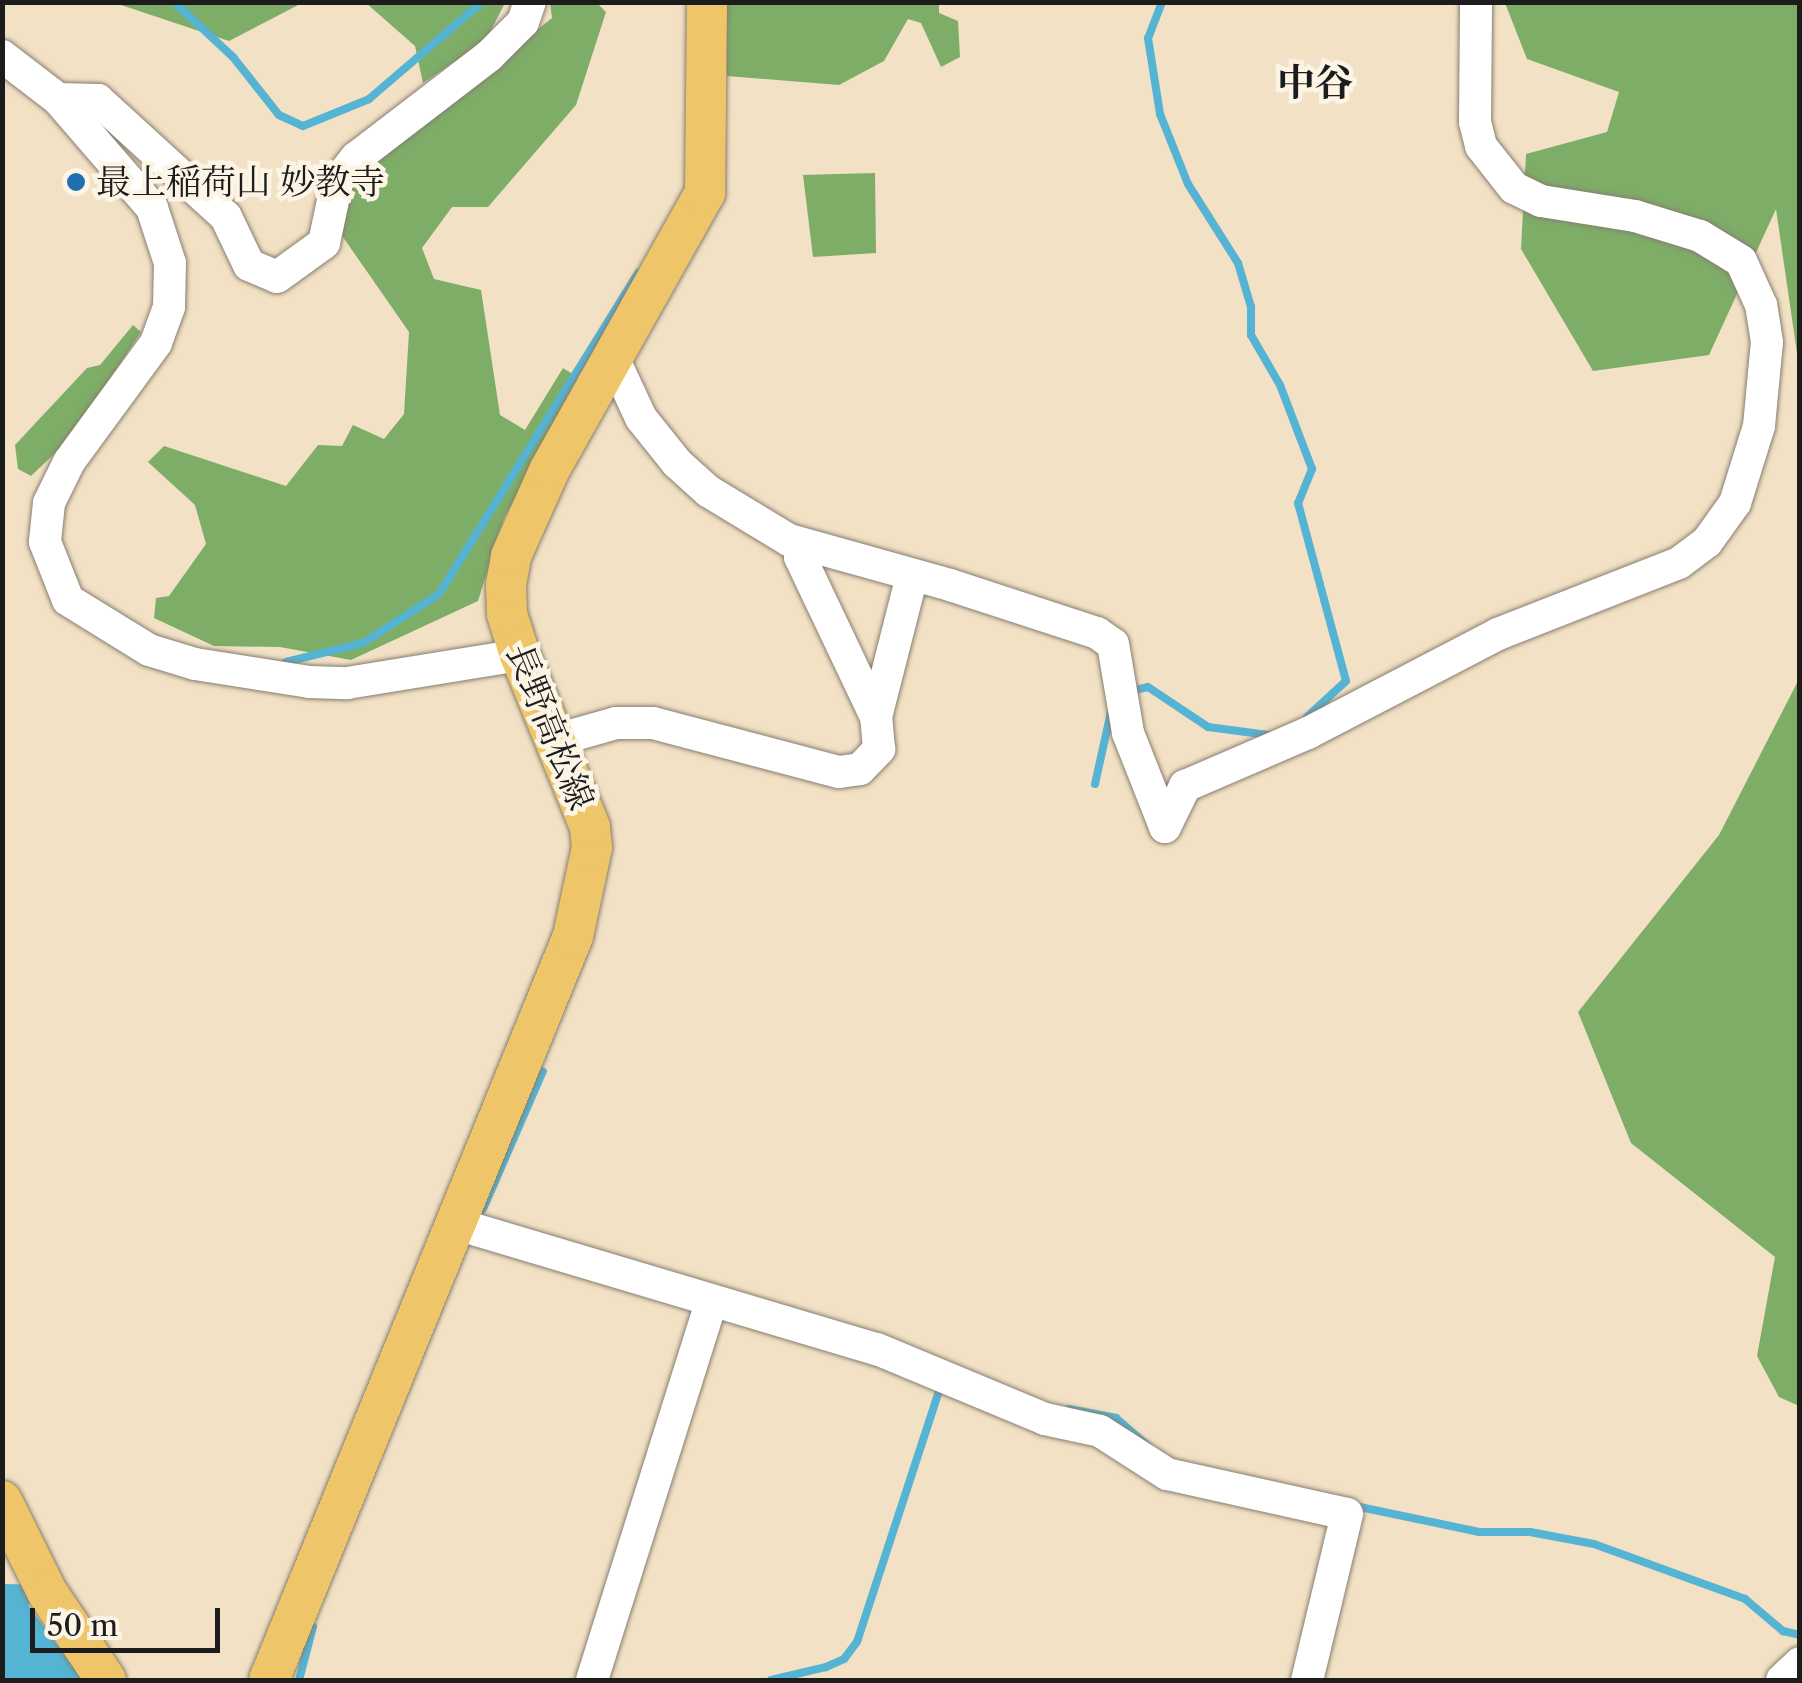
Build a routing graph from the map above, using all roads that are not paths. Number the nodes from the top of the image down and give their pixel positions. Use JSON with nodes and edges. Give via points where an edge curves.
{"nodes":[{"id":1,"x":530,"y":2,"type":"edge"},
{"id":2,"x":708,"y":2,"type":"edge"},
{"id":3,"x":1476,"y":2,"type":"edge"},
{"id":4,"x":2,"y":56,"type":"edge"},
{"id":5,"x":58,"y":99,"type":"junction"},
{"id":6,"x":614,"y":360,"type":"junction"},
{"id":7,"x":800,"y":544,"type":"junction"},
{"id":8,"x":912,"y":576,"type":"junction"},
{"id":9,"x":520,"y":654,"type":"junction"},
{"id":10,"x":876,"y":717,"type":"junction"},
{"id":11,"x":556,"y":740,"type":"junction"},
{"id":12,"x":468,"y":1228,"type":"junction"},
{"id":13,"x":711,"y":1302,"type":"junction"},
{"id":14,"x":2,"y":1501,"type":"edge"},
{"id":15,"x":1800,"y":1663,"type":"edge"},
{"id":16,"x":106,"y":1680,"type":"edge"},
{"id":17,"x":269,"y":1680,"type":"edge"},
{"id":18,"x":592,"y":1680,"type":"edge"},
{"id":19,"x":1307,"y":1680,"type":"edge"},
{"id":20,"x":1782,"y":1680,"type":"edge"}],
"edges":[{"from":1,"to":5,"type":"street","via":[[524,22],[490,56],[356,158],[337,182],[324,243],[277,277],[248,265],[226,217],[98,100]]},
{"from":2,"to":6,"type":"main road","name":"長野高松線","via":[[705,192]]},
{"from":3,"to":8,"type":"street","via":[[1475,122],[1481,146],[1514,188],[1541,201],[1635,216],[1700,236],[1741,261],[1762,304],[1767,342],[1760,426],[1735,503],[1708,542],[1679,564],[1498,634],[1308,733],[1185,786],[1165,827],[1128,733],[1113,644],[1097,632]]},
{"from":4,"to":5,"type":"street"},
{"from":5,"to":9,"type":"street","via":[[152,208],[170,263],[168,307],[156,343],[68,462],[49,503],[44,542],[68,600],[149,650],[310,682],[347,683]]},
{"from":6,"to":7,"type":"street","via":[[641,418],[676,463],[708,491]]},
{"from":6,"to":9,"type":"main road","name":"長野高松線","via":[[550,469],[511,556],[506,614]]},
{"from":7,"to":8,"type":"street"},
{"from":7,"to":10,"type":"street","via":[[800,557]]},
{"from":8,"to":10,"type":"street"},
{"from":9,"to":11,"type":"main road","name":"長野高松線"},
{"from":10,"to":11,"type":"street","via":[[879,749],[860,769],[839,772],[653,724],[616,723]]},
{"from":11,"to":12,"type":"main road","name":"長野高松線","via":[[592,847],[574,936]]},
{"from":12,"to":13,"type":"street"},
{"from":12,"to":17,"type":"main road","name":"長野高松線"},
{"from":13,"to":18,"type":"street"},
{"from":13,"to":19,"type":"street","via":[[877,1349],[1045,1419],[1100,1431],[1166,1474],[1347,1514]]},
{"from":14,"to":16,"type":"main road","via":[[45,1588]]},
{"from":15,"to":20,"type":"street"}]}
